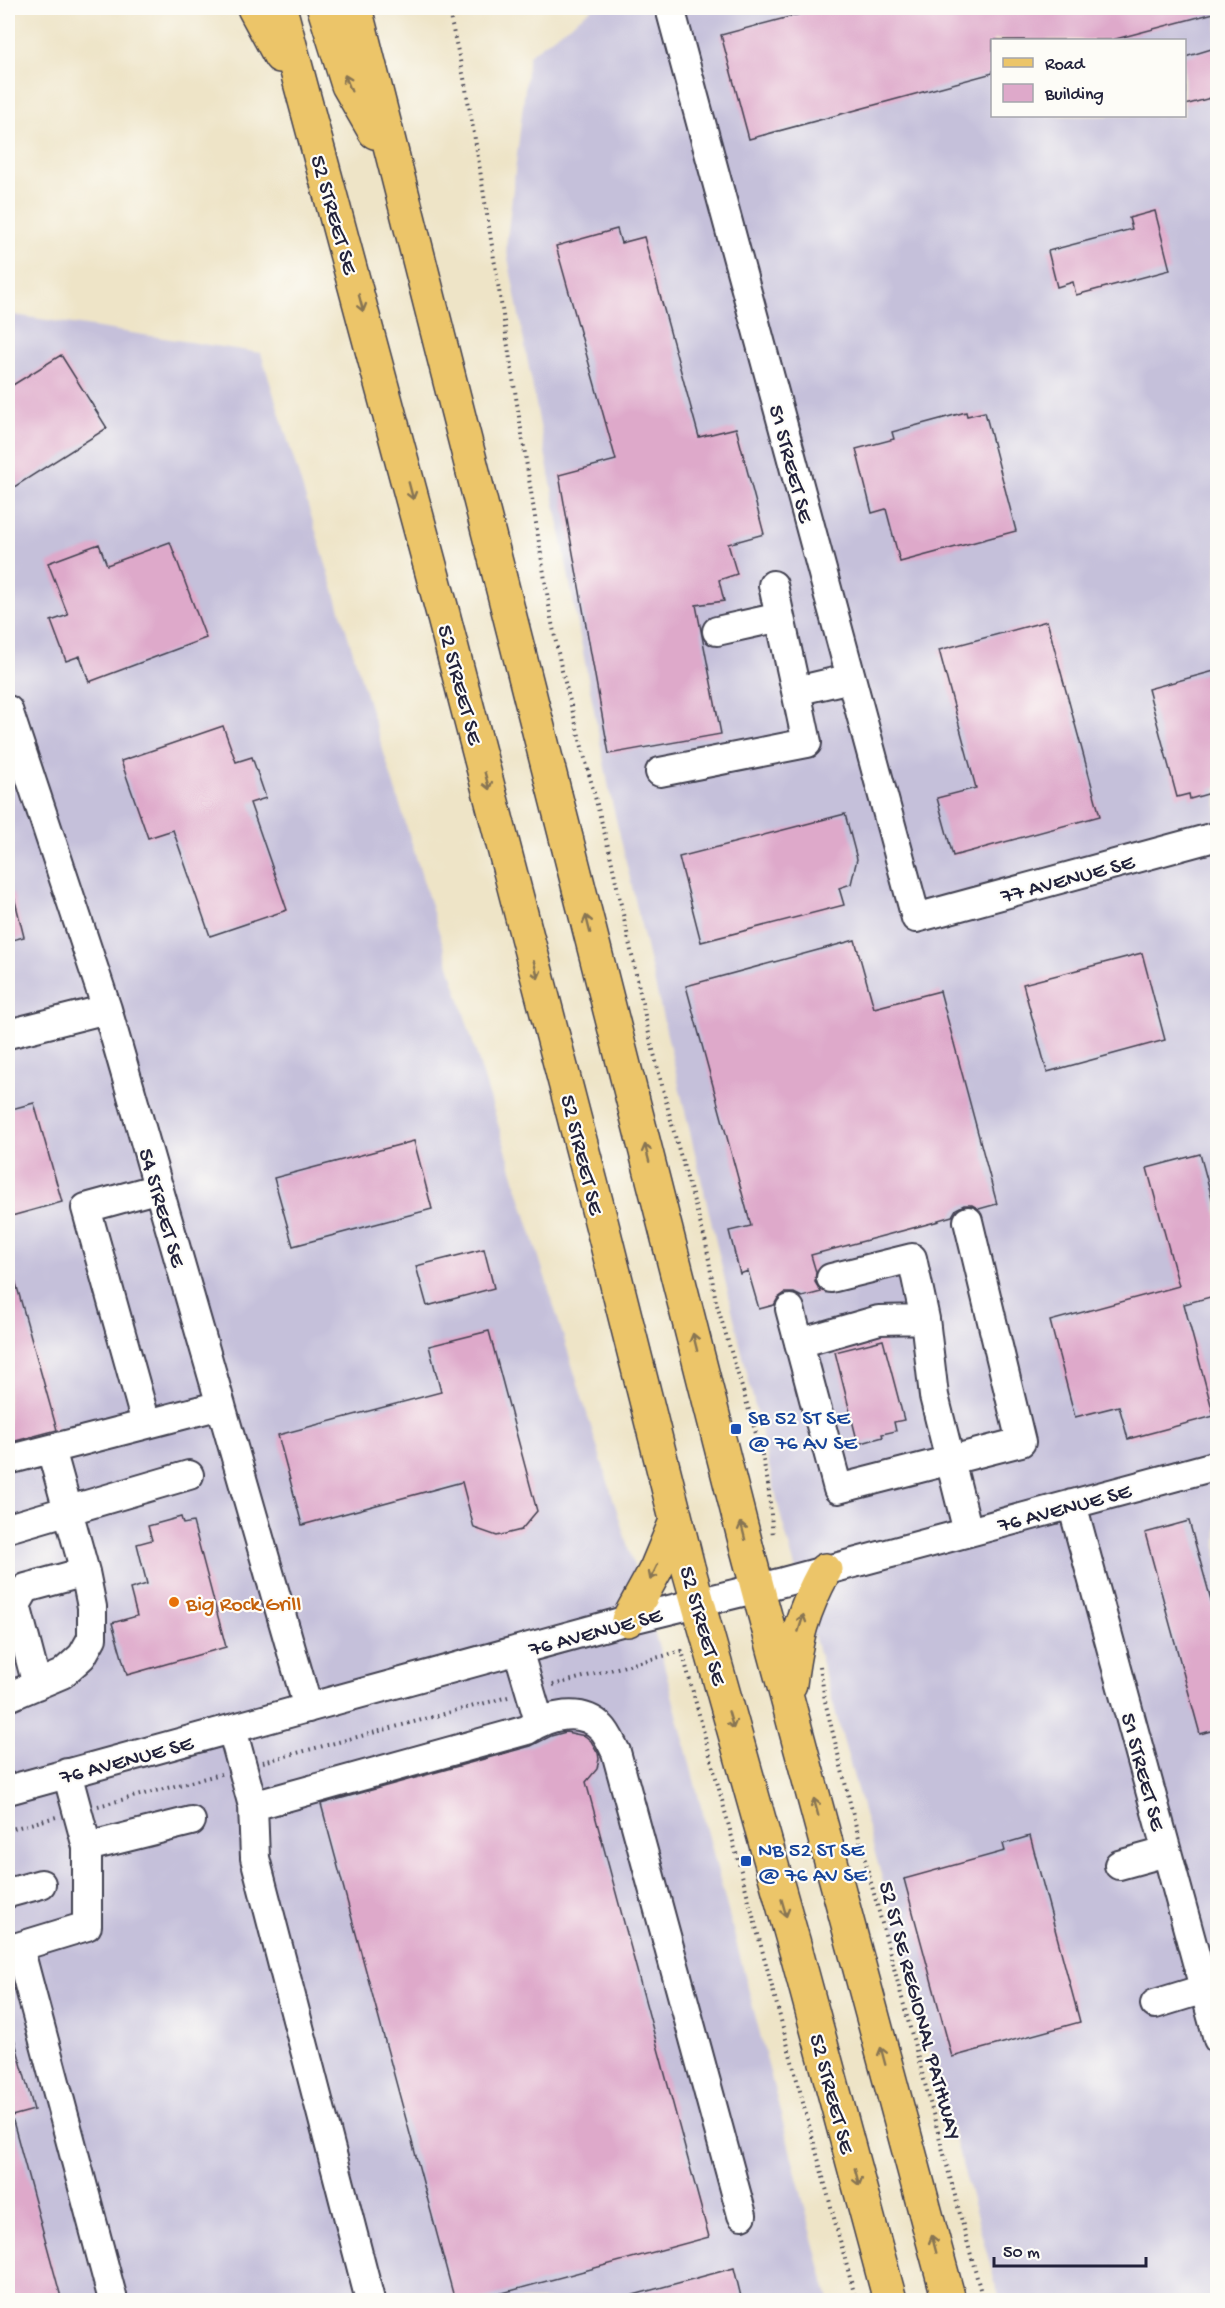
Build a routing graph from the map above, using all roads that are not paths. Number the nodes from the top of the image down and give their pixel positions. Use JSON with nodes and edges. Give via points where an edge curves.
{"nodes":[{"id":1,"x":254,"y":8,"type":"edge"},
{"id":2,"x":280,"y":8,"type":"edge"},
{"id":3,"x":324,"y":8,"type":"edge"},
{"id":4,"x":355,"y":8,"type":"edge"},
{"id":5,"x":371,"y":8,"type":"edge"},
{"id":6,"x":670,"y":8,"type":"edge"},
{"id":7,"x":305,"y":105,"type":"junction"},
{"id":8,"x":382,"y":109,"type":"junction"},
{"id":9,"x":397,"y":170,"type":"junction"},
{"id":10,"x":773,"y":585,"type":"dead end"},
{"id":11,"x":780,"y":617,"type":"junction"},
{"id":12,"x":717,"y":630,"type":"dead end"},
{"id":13,"x":851,"y":678,"type":"junction"},
{"id":14,"x":796,"y":691,"type":"junction"},
{"id":15,"x":8,"y":710,"type":"edge"},
{"id":16,"x":660,"y":772,"type":"dead end"},
{"id":17,"x":1218,"y":836,"type":"edge"},
{"id":18,"x":916,"y":918,"type":"joint"},
{"id":19,"x":107,"y":1009,"type":"junction"},
{"id":20,"x":8,"y":1034,"type":"edge"},
{"id":21,"x":159,"y":1188,"type":"junction"},
{"id":22,"x":968,"y":1221,"type":"dead end"},
{"id":23,"x":831,"y":1278,"type":"dead end"},
{"id":24,"x":790,"y":1309,"type":"dead end"},
{"id":25,"x":926,"y":1319,"type":"junction"},
{"id":26,"x":799,"y":1343,"type":"junction"},
{"id":27,"x":221,"y":1405,"type":"junction"},
{"id":28,"x":146,"y":1423,"type":"junction"},
{"id":29,"x":51,"y":1449,"type":"junction"},
{"id":30,"x":8,"y":1460,"type":"edge"},
{"id":31,"x":950,"y":1460,"type":"junction"},
{"id":32,"x":1218,"y":1465,"type":"edge"},
{"id":33,"x":189,"y":1475,"type":"dead end"},
{"id":34,"x":1072,"y":1504,"type":"junction"},
{"id":35,"x":68,"y":1510,"type":"junction"},
{"id":36,"x":676,"y":1521,"type":"junction"},
{"id":37,"x":8,"y":1528,"type":"edge"},
{"id":38,"x":968,"y":1532,"type":"junction"},
{"id":39,"x":825,"y":1570,"type":"junction"},
{"id":40,"x":85,"y":1572,"type":"junction"},
{"id":41,"x":758,"y":1588,"type":"junction"},
{"id":42,"x":698,"y":1603,"type":"junction"},
{"id":43,"x":628,"y":1620,"type":"junction"},
{"id":44,"x":518,"y":1650,"type":"junction"},
{"id":45,"x":38,"y":1684,"type":"junction"},
{"id":46,"x":8,"y":1698,"type":"edge"},
{"id":47,"x":788,"y":1701,"type":"junction"},
{"id":48,"x":308,"y":1708,"type":"junction"},
{"id":49,"x":538,"y":1721,"type":"junction"},
{"id":50,"x":232,"y":1729,"type":"junction"},
{"id":51,"x":67,"y":1773,"type":"junction"},
{"id":52,"x":8,"y":1790,"type":"edge"},
{"id":53,"x":253,"y":1806,"type":"junction"},
{"id":54,"x":190,"y":1821,"type":"dead end"},
{"id":55,"x":87,"y":1847,"type":"junction"},
{"id":56,"x":1166,"y":1852,"type":"junction"},
{"id":57,"x":1119,"y":1865,"type":"dead end"},
{"id":58,"x":41,"y":1884,"type":"dead end"},
{"id":59,"x":8,"y":1893,"type":"edge"},
{"id":60,"x":13,"y":1948,"type":"edge"},
{"id":61,"x":1204,"y":1989,"type":"junction"},
{"id":62,"x":1155,"y":2004,"type":"dead end"},
{"id":63,"x":1218,"y":2039,"type":"edge"},
{"id":64,"x":742,"y":2215,"type":"dead end"},
{"id":65,"x":113,"y":2301,"type":"edge"},
{"id":66,"x":370,"y":2301,"type":"edge"},
{"id":67,"x":890,"y":2301,"type":"edge"},
{"id":68,"x":949,"y":2301,"type":"edge"}],
"edges":[{"from":1,"to":7,"type":"main road"},
{"from":2,"to":7,"type":"main road","name":"52 STREET SE"},
{"from":9,"to":3,"type":"main road","one_way":true,"via":[[348,85]]},
{"from":4,"to":8,"type":"main road"},
{"from":5,"to":8,"type":"main road"},
{"from":6,"to":13,"type":"street","name":"51 STREET SE"},
{"from":7,"to":36,"type":"main road","name":"52 STREET SE","one_way":true,"via":[[446,621]]},
{"from":8,"to":9,"type":"main road"},
{"from":41,"to":9,"type":"main road","one_way":true},
{"from":10,"to":11,"type":"street"},
{"from":11,"to":12,"type":"street"},
{"from":11,"to":14,"type":"street"},
{"from":13,"to":14,"type":"street"},
{"from":13,"to":18,"type":"street","name":"51 STREET SE"},
{"from":14,"to":16,"type":"street","via":[[807,743]]},
{"from":15,"to":19,"type":"street","name":"54 STREET SE"},
{"from":17,"to":18,"type":"street","name":"77 AVENUE SE"},
{"from":19,"to":20,"type":"street"},
{"from":19,"to":21,"type":"street","name":"54 STREET SE"},
{"from":21,"to":27,"type":"street","name":"54 STREET SE"},
{"from":21,"to":28,"type":"street","via":[[86,1208]]},
{"from":22,"to":31,"type":"street","via":[[1021,1442]]},
{"from":23,"to":25,"type":"street","via":[[912,1258]]},
{"from":24,"to":26,"type":"street"},
{"from":25,"to":26,"type":"street","via":[[879,1320]]},
{"from":25,"to":31,"type":"street","via":[[934,1396]]},
{"from":26,"to":31,"type":"street","via":[[838,1489]]},
{"from":27,"to":28,"type":"street"},
{"from":27,"to":48,"type":"street","name":"54 STREET SE"},
{"from":28,"to":29,"type":"street"},
{"from":29,"to":30,"type":"street"},
{"from":29,"to":35,"type":"street"},
{"from":31,"to":38,"type":"street"},
{"from":32,"to":34,"type":"street","name":"76 AVENUE SE"},
{"from":33,"to":35,"type":"street"},
{"from":34,"to":38,"type":"street","name":"76 AVENUE SE"},
{"from":34,"to":56,"type":"street","name":"51 STREET SE"},
{"from":35,"to":37,"type":"street"},
{"from":35,"to":40,"type":"street"},
{"from":36,"to":42,"type":"main road","name":"52 STREET SE"},
{"from":36,"to":43,"type":"main road","one_way":true},
{"from":38,"to":39,"type":"street","name":"76 AVENUE SE"},
{"from":39,"to":41,"type":"street","name":"76 AVENUE SE"},
{"from":47,"to":39,"type":"main road","one_way":true,"via":[[796,1640]]},
{"from":40,"to":45,"type":"street","via":[[92,1607],[92,1638],[82,1656],[62,1674]]},
{"from":40,"to":45,"type":"street","via":[[26,1588],[16,1605]]},
{"from":41,"to":42,"type":"street","name":"76 AVENUE SE"},
{"from":41,"to":47,"type":"main road"},
{"from":42,"to":43,"type":"street","name":"76 AVENUE SE"},
{"from":42,"to":67,"type":"main road","name":"52 STREET SE","one_way":true},
{"from":43,"to":44,"type":"street","name":"76 AVENUE SE"},
{"from":44,"to":48,"type":"street","name":"76 AVENUE SE"},
{"from":44,"to":49,"type":"street"},
{"from":45,"to":46,"type":"street"},
{"from":68,"to":47,"type":"main road","one_way":true},
{"from":48,"to":50,"type":"street","name":"76 AVENUE SE"},
{"from":49,"to":53,"type":"street","via":[[527,1730]]},
{"from":49,"to":64,"type":"street","via":[[562,1715],[585,1717],[602,1728],[616,1752]]},
{"from":50,"to":51,"type":"street","name":"76 AVENUE SE"},
{"from":50,"to":53,"type":"street"},
{"from":51,"to":52,"type":"street","name":"76 AVENUE SE"},
{"from":51,"to":55,"type":"street"},
{"from":53,"to":66,"type":"street","via":[[255,1858]]},
{"from":54,"to":55,"type":"street"},
{"from":55,"to":60,"type":"street","via":[[87,1926]]},
{"from":56,"to":57,"type":"street"},
{"from":56,"to":61,"type":"street","name":"51 STREET SE"},
{"from":58,"to":59,"type":"street"},
{"from":60,"to":65,"type":"street"},
{"from":61,"to":62,"type":"street"},
{"from":61,"to":63,"type":"street","name":"51 STREET SE"}]}
